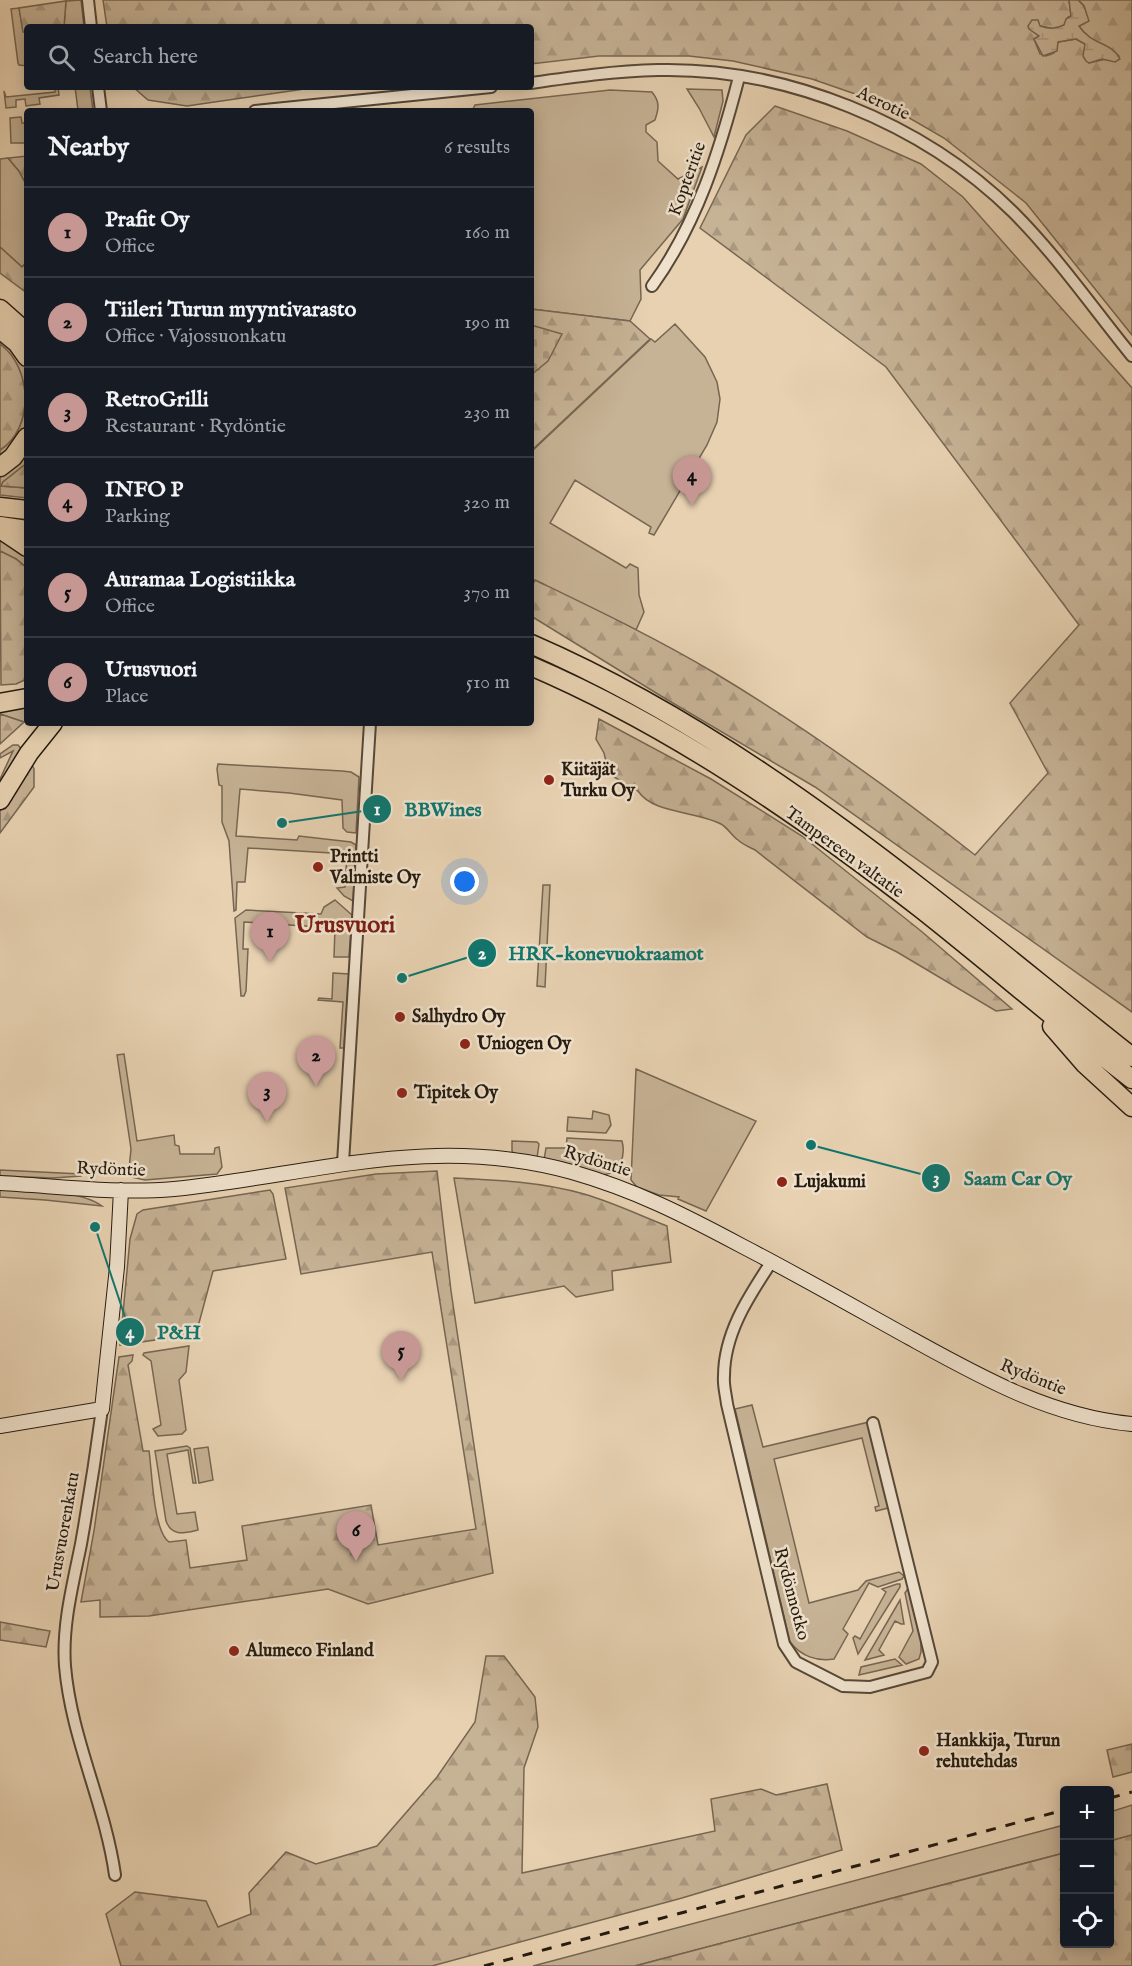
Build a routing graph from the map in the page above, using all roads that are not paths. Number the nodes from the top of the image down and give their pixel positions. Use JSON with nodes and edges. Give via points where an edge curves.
{"nodes":[{"id":1,"x":88,"y":0,"type":"edge"},
{"id":2,"x":91,"y":24,"type":"edge"},
{"id":3,"x":739,"y":76,"type":"junction"},
{"id":4,"x":534,"y":83,"type":"edge"},
{"id":5,"x":98,"y":90,"type":"edge"},
{"id":6,"x":462,"y":90,"type":"edge"},
{"id":7,"x":100,"y":108,"type":"edge"},
{"id":8,"x":284,"y":108,"type":"edge"},
{"id":9,"x":652,"y":286,"type":"dead end"},
{"id":10,"x":0,"y":309,"type":"edge"},
{"id":11,"x":0,"y":329,"type":"edge"},
{"id":12,"x":24,"y":330,"type":"edge"},
{"id":13,"x":24,"y":353,"type":"edge"},
{"id":14,"x":1132,"y":356,"type":"edge"},
{"id":15,"x":24,"y":441,"type":"edge"},
{"id":16,"x":0,"y":467,"type":"edge"},
{"id":17,"x":0,"y":507,"type":"edge"},
{"id":18,"x":24,"y":510,"type":"edge"},
{"id":19,"x":0,"y":528,"type":"edge"},
{"id":20,"x":24,"y":530,"type":"edge"},
{"id":21,"x":24,"y":545,"type":"edge"},
{"id":22,"x":534,"y":645,"type":"edge"},
{"id":23,"x":534,"y":667,"type":"edge"},
{"id":24,"x":24,"y":699,"type":"edge"},
{"id":25,"x":0,"y":703,"type":"edge"},
{"id":26,"x":51,"y":726,"type":"edge"},
{"id":27,"x":370,"y":726,"type":"edge"},
{"id":28,"x":0,"y":800,"type":"edge"},
{"id":29,"x":1020,"y":989,"type":"junction"},
{"id":30,"x":1066,"y":1005,"type":"junction"},
{"id":31,"x":1132,"y":1043,"type":"edge"},
{"id":32,"x":1132,"y":1057,"type":"edge"},
{"id":33,"x":1132,"y":1079,"type":"edge"},
{"id":34,"x":1132,"y":1107,"type":"edge"},
{"id":35,"x":343,"y":1163,"type":"junction"},
{"id":36,"x":0,"y":1183,"type":"edge"},
{"id":37,"x":121,"y":1190,"type":"junction"},
{"id":38,"x":772,"y":1261,"type":"junction"},
{"id":39,"x":102,"y":1409,"type":"junction"},
{"id":40,"x":873,"y":1423,"type":"dead end"},
{"id":41,"x":1132,"y":1424,"type":"edge"},
{"id":42,"x":0,"y":1426,"type":"edge"},
{"id":43,"x":115,"y":1875,"type":"dead end"}],
"edges":[{"from":1,"to":2,"type":"street"},
{"from":3,"to":4,"type":"street","name":"Aerotie","via":[[660,70]]},
{"from":3,"to":9,"type":"street","name":"Kopteritie","via":[[699,203],[671,259]]},
{"from":3,"to":14,"type":"street","name":"Aerotie","via":[[806,91],[862,111],[911,135],[968,174],[1042,244]]},
{"from":5,"to":7,"type":"street"},
{"from":6,"to":8,"type":"street"},
{"from":10,"to":12,"type":"highway"},
{"from":11,"to":13,"type":"highway"},
{"from":15,"to":16,"type":"highway"},
{"from":17,"to":18,"type":"highway"},
{"from":19,"to":20,"type":"highway"},
{"from":19,"to":21,"type":"highway"},
{"from":22,"to":30,"type":"highway","name":"Tampereen valtatie","via":[[700,731],[797,795],[933,897]]},
{"from":23,"to":29,"type":"highway","name":"Tampereen valtatie","via":[[686,745],[812,827]]},
{"from":24,"to":25,"type":"highway"},
{"from":26,"to":28,"type":"highway"},
{"from":27,"to":35,"type":"street"},
{"from":29,"to":33,"type":"highway","name":"Tampereen valtatie"},
{"from":29,"to":34,"type":"highway","via":[[1085,1064]]},
{"from":30,"to":31,"type":"highway"},
{"from":30,"to":32,"type":"highway","name":"Tampereen valtatie"},
{"from":35,"to":37,"type":"street","name":"Rydöntie","via":[[174,1189]]},
{"from":35,"to":38,"type":"street","name":"Rydöntie","via":[[468,1155],[550,1167],[667,1206]]},
{"from":36,"to":37,"type":"street","name":"Rydöntie"},
{"from":37,"to":39,"type":"street","name":"Urusvuorenkatu"},
{"from":38,"to":40,"type":"street","name":"Rydönnotko","via":[[736,1320],[723,1376],[727,1404],[784,1644],[796,1662],[843,1686],[870,1687],[927,1672],[932,1662]]},
{"from":38,"to":41,"type":"street","name":"Rydöntie","via":[[1001,1387],[1066,1410]]},
{"from":39,"to":42,"type":"street"},
{"from":39,"to":43,"type":"street","name":"Urusvuorenkatu","via":[[67,1620],[65,1665],[74,1718],[112,1851]]}]}
